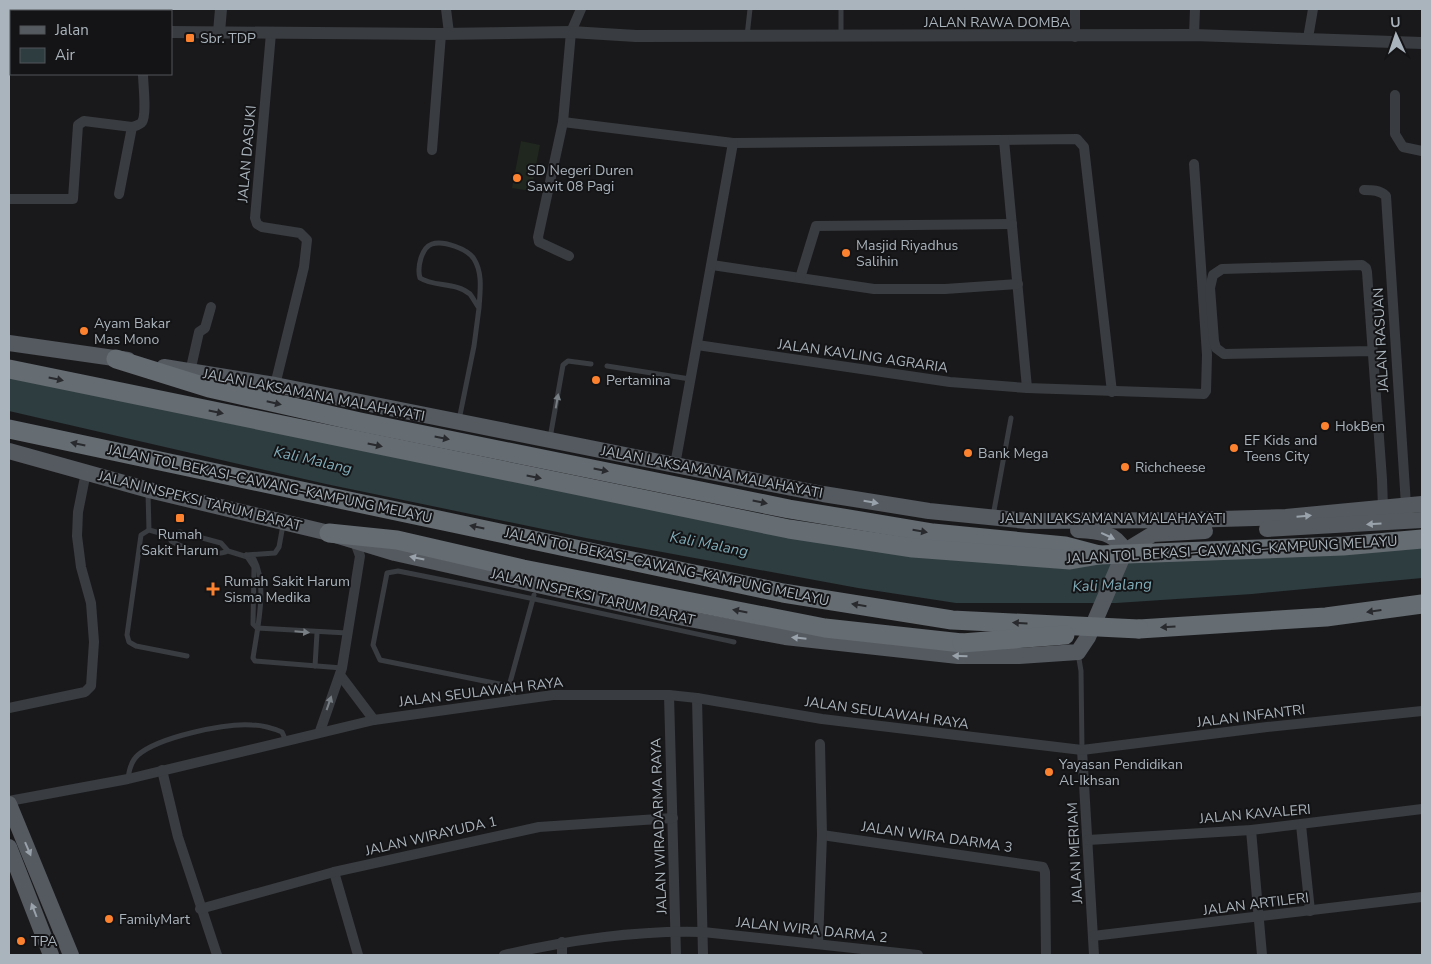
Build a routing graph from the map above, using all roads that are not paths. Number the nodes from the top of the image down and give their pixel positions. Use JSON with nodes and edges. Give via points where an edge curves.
{"nodes":[{"id":1,"x":221,"y":9,"type":"edge"},
{"id":2,"x":446,"y":9,"type":"edge"},
{"id":3,"x":582,"y":9,"type":"edge"},
{"id":4,"x":750,"y":9,"type":"edge"},
{"id":5,"x":841,"y":9,"type":"edge"},
{"id":6,"x":1075,"y":9,"type":"edge"},
{"id":7,"x":1195,"y":9,"type":"edge"},
{"id":8,"x":1313,"y":9,"type":"edge"},
{"id":9,"x":172,"y":32,"type":"edge"},
{"id":10,"x":219,"y":32,"type":"junction"},
{"id":11,"x":572,"y":32,"type":"junction"},
{"id":12,"x":271,"y":33,"type":"junction"},
{"id":13,"x":445,"y":33,"type":"junction"},
{"id":14,"x":1194,"y":35,"type":"junction"},
{"id":15,"x":747,"y":36,"type":"junction"},
{"id":16,"x":841,"y":36,"type":"junction"},
{"id":17,"x":1075,"y":37,"type":"junction"},
{"id":18,"x":1308,"y":38,"type":"junction"},
{"id":19,"x":1422,"y":43,"type":"edge"},
{"id":20,"x":143,"y":75,"type":"edge"},
{"id":21,"x":1395,"y":95,"type":"dead end"},
{"id":22,"x":563,"y":122,"type":"junction"},
{"id":23,"x":132,"y":127,"type":"junction"},
{"id":24,"x":1004,"y":140,"type":"junction"},
{"id":25,"x":733,"y":143,"type":"junction"},
{"id":26,"x":432,"y":150,"type":"dead end"},
{"id":27,"x":1422,"y":151,"type":"edge"},
{"id":28,"x":1194,"y":164,"type":"dead end"},
{"id":29,"x":1364,"y":190,"type":"dead end"},
{"id":30,"x":119,"y":194,"type":"dead end"},
{"id":31,"x":9,"y":199,"type":"edge"},
{"id":32,"x":1012,"y":224,"type":"junction"},
{"id":33,"x":569,"y":256,"type":"dead end"},
{"id":34,"x":712,"y":265,"type":"junction"},
{"id":35,"x":800,"y":278,"type":"junction"},
{"id":36,"x":1018,"y":284,"type":"junction"},
{"id":37,"x":211,"y":307,"type":"dead end"},
{"id":38,"x":479,"y":308,"type":"junction"},
{"id":39,"x":9,"y":343,"type":"edge"},
{"id":40,"x":697,"y":345,"type":"junction"},
{"id":41,"x":1372,"y":351,"type":"junction"},
{"id":42,"x":116,"y":359,"type":"junction"},
{"id":43,"x":592,"y":364,"type":"dead end"},
{"id":44,"x":607,"y":366,"type":"dead end"},
{"id":45,"x":9,"y":370,"type":"edge"},
{"id":46,"x":190,"y":372,"type":"junction"},
{"id":47,"x":690,"y":379,"type":"junction"},
{"id":48,"x":276,"y":385,"type":"junction"},
{"id":49,"x":1027,"y":388,"type":"junction"},
{"id":50,"x":1112,"y":392,"type":"junction"},
{"id":51,"x":1011,"y":418,"type":"dead end"},
{"id":52,"x":459,"y":422,"type":"junction"},
{"id":53,"x":9,"y":429,"type":"edge"},
{"id":54,"x":550,"y":440,"type":"junction"},
{"id":55,"x":9,"y":452,"type":"edge"},
{"id":56,"x":675,"y":466,"type":"junction"},
{"id":57,"x":86,"y":472,"type":"junction"},
{"id":58,"x":149,"y":490,"type":"junction"},
{"id":59,"x":1422,"y":504,"type":"edge"},
{"id":60,"x":1406,"y":505,"type":"junction"},
{"id":61,"x":1383,"y":508,"type":"junction"},
{"id":62,"x":993,"y":517,"type":"junction"},
{"id":63,"x":1028,"y":520,"type":"junction"},
{"id":64,"x":1422,"y":520,"type":"edge"},
{"id":65,"x":283,"y":522,"type":"junction"},
{"id":66,"x":149,"y":530,"type":"junction"},
{"id":67,"x":329,"y":533,"type":"junction"},
{"id":68,"x":170,"y":536,"type":"junction"},
{"id":69,"x":1422,"y":539,"type":"edge"},
{"id":70,"x":355,"y":542,"type":"junction"},
{"id":71,"x":228,"y":551,"type":"junction"},
{"id":72,"x":1124,"y":552,"type":"junction"},
{"id":73,"x":1099,"y":555,"type":"junction"},
{"id":74,"x":246,"y":556,"type":"junction"},
{"id":75,"x":535,"y":590,"type":"junction"},
{"id":76,"x":1422,"y":604,"type":"edge"},
{"id":77,"x":257,"y":628,"type":"junction"},
{"id":78,"x":1139,"y":629,"type":"junction"},
{"id":79,"x":347,"y":633,"type":"junction"},
{"id":80,"x":317,"y":634,"type":"junction"},
{"id":81,"x":734,"y":642,"type":"dead end"},
{"id":82,"x":1078,"y":652,"type":"junction"},
{"id":83,"x":187,"y":656,"type":"dead end"},
{"id":84,"x":315,"y":666,"type":"junction"},
{"id":85,"x":341,"y":672,"type":"junction"},
{"id":86,"x":509,"y":686,"type":"junction"},
{"id":87,"x":669,"y":695,"type":"junction"},
{"id":88,"x":696,"y":698,"type":"junction"},
{"id":89,"x":515,"y":700,"type":"junction"},
{"id":90,"x":9,"y":708,"type":"edge"},
{"id":91,"x":1422,"y":711,"type":"edge"},
{"id":92,"x":374,"y":720,"type":"junction"},
{"id":93,"x":320,"y":731,"type":"junction"},
{"id":94,"x":286,"y":741,"type":"junction"},
{"id":95,"x":820,"y":744,"type":"dead end"},
{"id":96,"x":1082,"y":750,"type":"junction"},
{"id":97,"x":162,"y":770,"type":"junction"},
{"id":98,"x":128,"y":779,"type":"junction"},
{"id":99,"x":9,"y":802,"type":"edge"},
{"id":100,"x":1422,"y":809,"type":"edge"},
{"id":101,"x":672,"y":818,"type":"junction"},
{"id":102,"x":1301,"y":825,"type":"junction"},
{"id":103,"x":1250,"y":830,"type":"junction"},
{"id":104,"x":822,"y":835,"type":"junction"},
{"id":105,"x":1088,"y":840,"type":"junction"},
{"id":106,"x":9,"y":847,"type":"edge"},
{"id":107,"x":334,"y":872,"type":"junction"},
{"id":108,"x":1422,"y":897,"type":"edge"},
{"id":109,"x":200,"y":909,"type":"junction"},
{"id":110,"x":1310,"y":911,"type":"junction"},
{"id":111,"x":1259,"y":918,"type":"junction"},
{"id":112,"x":675,"y":931,"type":"junction"},
{"id":113,"x":703,"y":932,"type":"junction"},
{"id":114,"x":1093,"y":936,"type":"junction"},
{"id":115,"x":562,"y":942,"type":"junction"},
{"id":116,"x":818,"y":944,"type":"junction"},
{"id":117,"x":51,"y":955,"type":"edge"},
{"id":118,"x":71,"y":955,"type":"edge"},
{"id":119,"x":217,"y":955,"type":"edge"},
{"id":120,"x":358,"y":955,"type":"edge"},
{"id":121,"x":504,"y":955,"type":"edge"},
{"id":122,"x":562,"y":955,"type":"edge"},
{"id":123,"x":676,"y":955,"type":"edge"},
{"id":124,"x":703,"y":955,"type":"edge"},
{"id":125,"x":918,"y":955,"type":"edge"},
{"id":126,"x":1046,"y":955,"type":"edge"},
{"id":127,"x":1094,"y":955,"type":"edge"},
{"id":128,"x":1262,"y":955,"type":"edge"}],
"edges":[{"from":1,"to":10,"type":"street"},
{"from":2,"to":13,"type":"street"},
{"from":3,"to":11,"type":"street"},
{"from":4,"to":15,"type":"lane"},
{"from":5,"to":16,"type":"lane"},
{"from":6,"to":17,"type":"street"},
{"from":7,"to":14,"type":"street"},
{"from":8,"to":18,"type":"street"},
{"from":9,"to":10,"type":"street","name":"JALAN RAWA DOMBA"},
{"from":10,"to":12,"type":"street","name":"JALAN RAWA DOMBA"},
{"from":11,"to":13,"type":"street","name":"JALAN RAWA DOMBA"},
{"from":11,"to":15,"type":"street","name":"JALAN RAWA DOMBA","via":[[636,36]]},
{"from":11,"to":22,"type":"street"},
{"from":12,"to":13,"type":"street","name":"JALAN RAWA DOMBA"},
{"from":12,"to":48,"type":"street","name":"JALAN DASUKI","via":[[255,218],[262,227],[300,233],[307,240],[304,267]]},
{"from":13,"to":26,"type":"street"},
{"from":14,"to":17,"type":"street","name":"JALAN RAWA DOMBA"},
{"from":14,"to":18,"type":"street","name":"JALAN RAWA DOMBA"},
{"from":15,"to":16,"type":"street","name":"JALAN RAWA DOMBA"},
{"from":16,"to":17,"type":"street","name":"JALAN RAWA DOMBA"},
{"from":18,"to":19,"type":"street","name":"JALAN RAWA DOMBA"},
{"from":20,"to":23,"type":"street","via":[[143,122]]},
{"from":21,"to":27,"type":"street","via":[[1394,134],[1403,147]]},
{"from":22,"to":25,"type":"street"},
{"from":22,"to":33,"type":"street","via":[[538,237],[545,246]]},
{"from":23,"to":30,"type":"street"},
{"from":23,"to":31,"type":"street","via":[[79,122],[73,199]]},
{"from":24,"to":25,"type":"street"},
{"from":24,"to":32,"type":"street"},
{"from":24,"to":50,"type":"street","via":[[1077,139],[1084,147]]},
{"from":25,"to":34,"type":"street"},
{"from":28,"to":50,"type":"street","name":"JALAN KAVLING AGRARIA","via":[[1207,355],[1206,391],[1199,396]]},
{"from":29,"to":60,"type":"street","name":"JALAN RASUAN","via":[[1386,196]]},
{"from":32,"to":35,"type":"street","via":[[816,226]]},
{"from":32,"to":36,"type":"street"},
{"from":34,"to":35,"type":"street"},
{"from":34,"to":40,"type":"street"},
{"from":35,"to":36,"type":"street","via":[[874,289]]},
{"from":36,"to":49,"type":"street"},
{"from":37,"to":46,"type":"street","via":[[205,328],[199,332]]},
{"from":38,"to":38,"type":"lane","via":[[480,280],[473,257],[445,244],[428,246],[420,261],[420,278],[456,287],[469,294]]},
{"from":38,"to":52,"type":"lane"},
{"from":39,"to":42,"type":"main road","name":"JALAN LAKSAMANA MALAHAYATI"},
{"from":40,"to":47,"type":"street"},
{"from":40,"to":49,"type":"street","name":"JALAN KAVLING AGRARIA","via":[[950,382]]},
{"from":41,"to":41,"type":"street","via":[[1224,354],[1216,348],[1214,341],[1210,288],[1213,275],[1219,270],[1362,265],[1367,272]]},
{"from":41,"to":61,"type":"street"},
{"from":42,"to":46,"type":"main road","name":"JALAN LAKSAMANA MALAHAYATI"},
{"from":42,"to":73,"type":"highway","one_way":true,"via":[[209,388],[360,422],[789,508],[933,533],[1065,546]]},
{"from":54,"to":43,"type":"lane","one_way":true,"via":[[563,365],[568,361]]},
{"from":44,"to":47,"type":"lane"},
{"from":45,"to":73,"type":"highway","name":"JALAN TOL BEKASI–CAWANG–KAMPUNG MELAYU","one_way":true,"bridge":true,"via":[[789,529],[913,548],[1070,560]]},
{"from":46,"to":48,"type":"main road","name":"JALAN LAKSAMANA MALAHAYATI"},
{"from":47,"to":56,"type":"street"},
{"from":48,"to":52,"type":"main road","name":"JALAN LAKSAMANA MALAHAYATI"},
{"from":49,"to":50,"type":"street","name":"JALAN KAVLING AGRARIA"},
{"from":51,"to":62,"type":"lane"},
{"from":52,"to":54,"type":"main road","name":"JALAN LAKSAMANA MALAHAYATI"},
{"from":78,"to":53,"type":"highway","name":"JALAN TOL BEKASI–CAWANG–KAMPUNG MELAYU","one_way":true,"bridge":true,"via":[[952,620],[783,593]]},
{"from":54,"to":56,"type":"main road","name":"JALAN LAKSAMANA MALAHAYATI"},
{"from":55,"to":57,"type":"main road","name":"JALAN INSPEKSI TARUM BARAT"},
{"from":56,"to":62,"type":"main road","name":"JALAN LAKSAMANA MALAHAYATI","one_way":true,"via":[[888,506]]},
{"from":57,"to":58,"type":"main road","name":"JALAN INSPEKSI TARUM BARAT"},
{"from":57,"to":90,"type":"street","via":[[77,536],[91,603],[94,642],[91,686],[84,692]]},
{"from":58,"to":65,"type":"main road","name":"JALAN INSPEKSI TARUM BARAT"},
{"from":58,"to":66,"type":"lane"},
{"from":59,"to":60,"type":"main road","name":"JALAN LAKSAMANA MALAHAYATI"},
{"from":60,"to":61,"type":"main road","name":"JALAN LAKSAMANA MALAHAYATI"},
{"from":63,"to":61,"type":"main road","name":"JALAN LAKSAMANA MALAHAYATI","one_way":true,"via":[[1286,517]]},
{"from":62,"to":63,"type":"main road","name":"JALAN LAKSAMANA MALAHAYATI"},
{"from":63,"to":72,"type":"main road","one_way":true,"via":[[1045,528],[1110,535]]},
{"from":64,"to":72,"type":"main road","name":"JALAN LAKSAMANA MALAHAYATI","one_way":true,"via":[[1171,532],[1153,534]]},
{"from":65,"to":67,"type":"main road","name":"JALAN INSPEKSI TARUM BARAT"},
{"from":65,"to":74,"type":"lane","via":[[277,551]]},
{"from":66,"to":68,"type":"lane"},
{"from":66,"to":83,"type":"lane","via":[[141,535],[127,635],[129,642]]},
{"from":67,"to":70,"type":"main road","name":"JALAN INSPEKSI TARUM BARAT"},
{"from":78,"to":67,"type":"highway","one_way":true,"bridge":true,"via":[[962,643],[825,628],[523,569],[397,540]]},
{"from":68,"to":71,"type":"lane","via":[[180,532],[205,538],[222,543]]},
{"from":68,"to":71,"type":"lane","via":[[177,545],[220,554]]},
{"from":69,"to":73,"type":"highway","name":"JALAN TOL BEKASI–CAWANG–KAMPUNG MELAYU","bridge":true,"via":[[1343,546]]},
{"from":75,"to":70,"type":"main road","name":"JALAN INSPEKSI TARUM BARAT","one_way":true},
{"from":70,"to":79,"type":"street","via":[[360,556]]},
{"from":71,"to":74,"type":"lane"},
{"from":72,"to":82,"type":"main road","bridge":true,"via":[[1088,637]]},
{"from":74,"to":77,"type":"lane","via":[[254,559],[260,570]]},
{"from":75,"to":81,"type":"lane","via":[[604,615]]},
{"from":82,"to":75,"type":"main road","name":"JALAN INSPEKSI TARUM BARAT","one_way":true,"via":[[958,656],[785,637]]},
{"from":75,"to":86,"type":"lane"},
{"from":75,"to":86,"type":"lane","via":[[398,571],[387,573],[373,645],[380,660]]},
{"from":76,"to":78,"type":"highway","name":"JALAN TOL BEKASI–CAWANG–KAMPUNG MELAYU","one_way":true,"via":[[1326,617]]},
{"from":77,"to":80,"type":"lane","one_way":true},
{"from":77,"to":84,"type":"lane","via":[[254,661]]},
{"from":79,"to":80,"type":"lane"},
{"from":79,"to":85,"type":"street"},
{"from":80,"to":84,"type":"lane"},
{"from":82,"to":96,"type":"lane"},
{"from":84,"to":85,"type":"lane"},
{"from":85,"to":92,"type":"street"},
{"from":93,"to":85,"type":"street","one_way":true},
{"from":86,"to":89,"type":"lane"},
{"from":87,"to":88,"type":"street","name":"JALAN SEULAWAH RAYA"},
{"from":87,"to":89,"type":"street","name":"JALAN SEULAWAH RAYA","via":[[554,695]]},
{"from":87,"to":101,"type":"street","name":"JALAN WIRADARMA RAYA"},
{"from":88,"to":96,"type":"street","name":"JALAN SEULAWAH RAYA","via":[[822,719]]},
{"from":88,"to":113,"type":"street"},
{"from":89,"to":92,"type":"street","name":"JALAN SEULAWAH RAYA"},
{"from":91,"to":96,"type":"street","name":"JALAN INFANTRI"},
{"from":92,"to":93,"type":"street","name":"JALAN SEULAWAH RAYA"},
{"from":93,"to":94,"type":"street","name":"JALAN SEULAWAH RAYA"},
{"from":94,"to":97,"type":"street","name":"JALAN SEULAWAH RAYA"},
{"from":94,"to":98,"type":"lane","via":[[282,732],[250,725],[170,738],[137,755],[129,768]]},
{"from":95,"to":104,"type":"street"},
{"from":96,"to":105,"type":"street","name":"JALAN MERIAM"},
{"from":97,"to":98,"type":"street","name":"JALAN SEULAWAH RAYA"},
{"from":97,"to":109,"type":"street"},
{"from":98,"to":99,"type":"street","name":"JALAN SEULAWAH RAYA"},
{"from":99,"to":118,"type":"main road","one_way":true},
{"from":100,"to":102,"type":"street","name":"JALAN KAVALERI"},
{"from":101,"to":107,"type":"street","name":"JALAN WIRAYUDA 1","via":[[539,826]]},
{"from":101,"to":112,"type":"street","name":"JALAN WIRADARMA RAYA"},
{"from":102,"to":103,"type":"street","name":"JALAN KAVALERI"},
{"from":102,"to":110,"type":"street"},
{"from":103,"to":105,"type":"street","name":"JALAN KAVALERI"},
{"from":103,"to":111,"type":"street"},
{"from":104,"to":116,"type":"street"},
{"from":104,"to":126,"type":"street","name":"JALAN WIRA DARMA 3","via":[[1043,867],[1046,872]]},
{"from":105,"to":114,"type":"street","name":"JALAN MERIAM"},
{"from":117,"to":106,"type":"main road","one_way":true},
{"from":107,"to":109,"type":"street","name":"JALAN WIRAYUDA 1"},
{"from":107,"to":120,"type":"street"},
{"from":108,"to":110,"type":"street","name":"JALAN ARTILERI"},
{"from":109,"to":119,"type":"street"},
{"from":110,"to":111,"type":"street","name":"JALAN ARTILERI"},
{"from":111,"to":114,"type":"street","name":"JALAN ARTILERI"},
{"from":111,"to":128,"type":"street"},
{"from":112,"to":113,"type":"street","name":"JALAN WIRA DARMA 2"},
{"from":112,"to":115,"type":"street","name":"JALAN WIRA DARMA 2"},
{"from":112,"to":123,"type":"street","name":"JALAN WIRADARMA RAYA"},
{"from":113,"to":116,"type":"street","name":"JALAN WIRA DARMA 2"},
{"from":113,"to":124,"type":"street"},
{"from":114,"to":127,"type":"street","name":"JALAN MERIAM"},
{"from":115,"to":121,"type":"street","name":"JALAN WIRA DARMA 2"},
{"from":115,"to":122,"type":"street"},
{"from":116,"to":125,"type":"street","name":"JALAN WIRA DARMA 2"}]}
